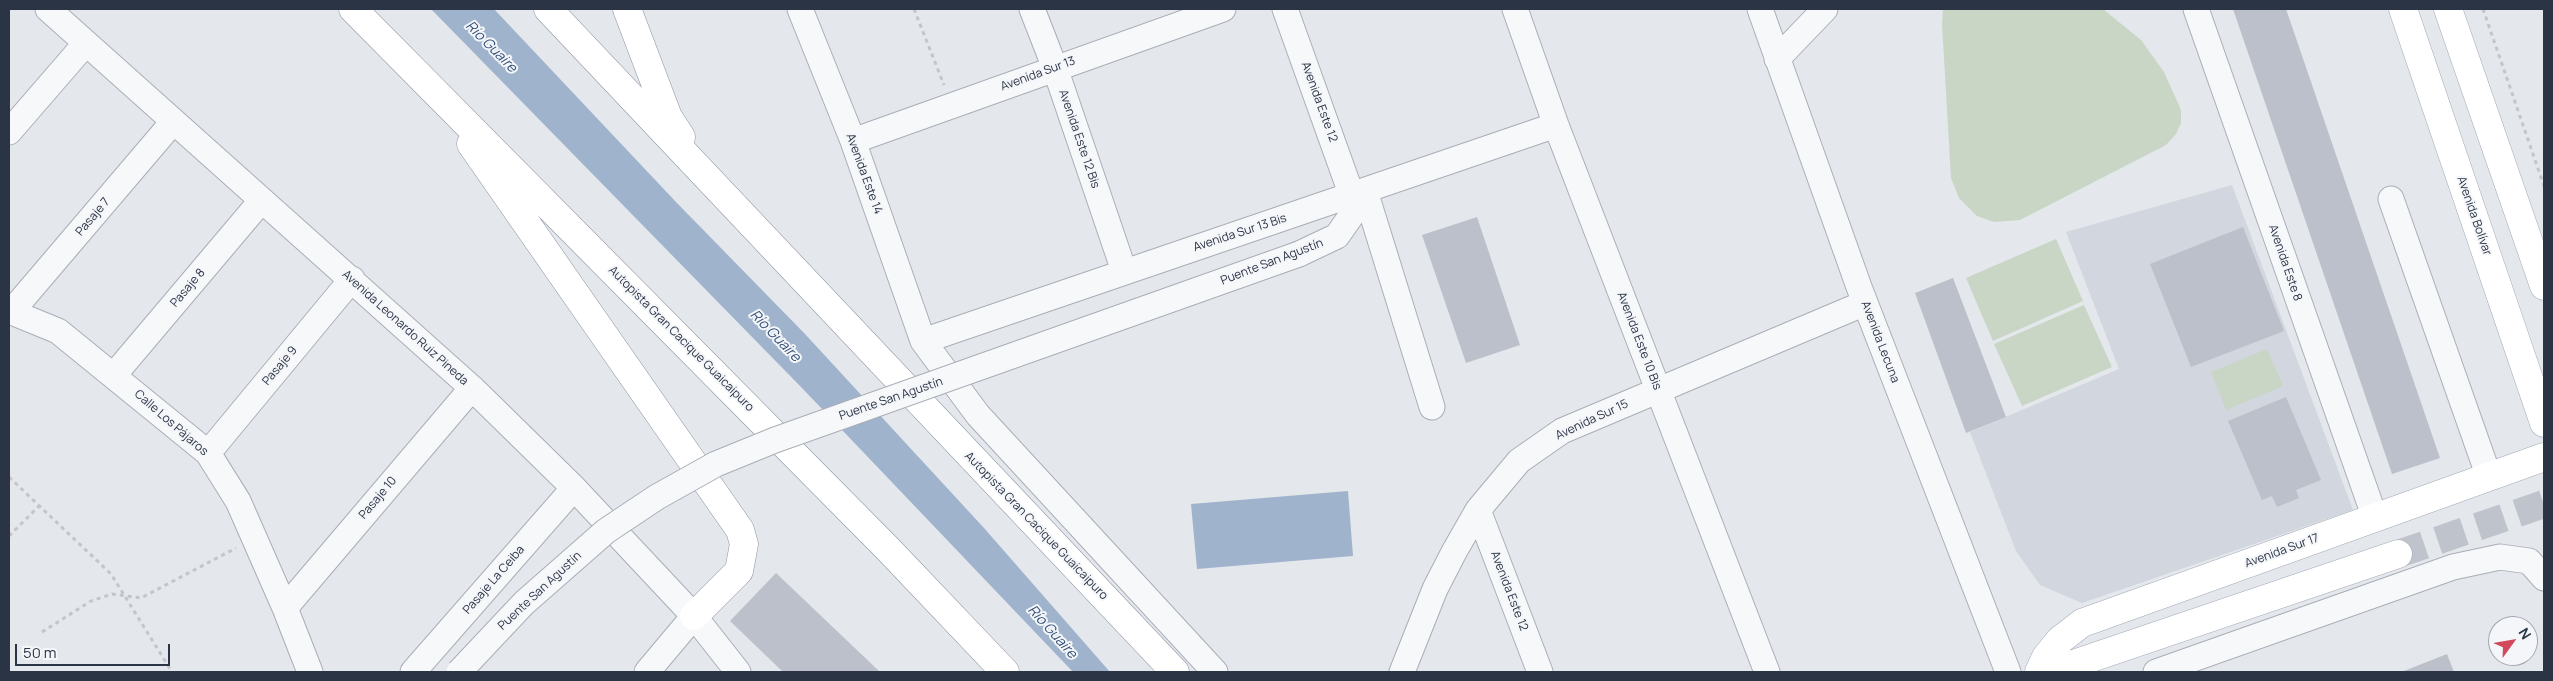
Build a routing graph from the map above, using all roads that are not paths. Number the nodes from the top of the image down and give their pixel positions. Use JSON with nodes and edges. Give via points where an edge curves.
{"nodes":[{"id":1,"x":48,"y":9,"type":"edge"},
{"id":2,"x":354,"y":9,"type":"edge"},
{"id":3,"x":548,"y":9,"type":"edge"},
{"id":4,"x":627,"y":9,"type":"edge"},
{"id":5,"x":800,"y":9,"type":"edge"},
{"id":6,"x":1032,"y":9,"type":"edge"},
{"id":7,"x":1223,"y":9,"type":"edge"},
{"id":8,"x":1285,"y":9,"type":"edge"},
{"id":9,"x":1515,"y":9,"type":"edge"},
{"id":10,"x":1760,"y":9,"type":"edge"},
{"id":11,"x":1825,"y":9,"type":"edge"},
{"id":12,"x":2196,"y":9,"type":"edge"},
{"id":13,"x":2403,"y":9,"type":"edge"},
{"id":14,"x":2448,"y":9,"type":"edge"},
{"id":15,"x":86,"y":43,"type":"junction"},
{"id":16,"x":1776,"y":59,"type":"junction"},
{"id":17,"x":1055,"y":68,"type":"junction"},
{"id":18,"x":427,"y":81,"type":"junction"},
{"id":19,"x":174,"y":122,"type":"junction"},
{"id":20,"x":1556,"y":124,"type":"junction"},
{"id":21,"x":9,"y":132,"type":"edge"},
{"id":22,"x":853,"y":141,"type":"junction"},
{"id":23,"x":716,"y":188,"type":"junction"},
{"id":24,"x":1359,"y":194,"type":"junction"},
{"id":25,"x":2391,"y":199,"type":"dead end"},
{"id":26,"x":261,"y":201,"type":"junction"},
{"id":27,"x":1124,"y":271,"type":"junction"},
{"id":28,"x":352,"y":279,"type":"junction"},
{"id":29,"x":2544,"y":286,"type":"edge"},
{"id":30,"x":1865,"y":303,"type":"junction"},
{"id":31,"x":10,"y":311,"type":"edge"},
{"id":32,"x":923,"y":341,"type":"junction"},
{"id":33,"x":114,"y":375,"type":"junction"},
{"id":34,"x":472,"y":388,"type":"junction"},
{"id":35,"x":1658,"y":390,"type":"junction"},
{"id":36,"x":1432,"y":407,"type":"dead end"},
{"id":37,"x":2544,"y":423,"type":"edge"},
{"id":38,"x":208,"y":453,"type":"junction"},
{"id":39,"x":2544,"y":456,"type":"edge"},
{"id":40,"x":2489,"y":477,"type":"junction"},
{"id":41,"x":574,"y":488,"type":"junction"},
{"id":42,"x":1478,"y":510,"type":"junction"},
{"id":43,"x":2375,"y":518,"type":"junction"},
{"id":44,"x":2398,"y":554,"type":"tunnel mouth"},
{"id":45,"x":2544,"y":578,"type":"edge"},
{"id":46,"x":285,"y":608,"type":"junction"},
{"id":47,"x":694,"y":616,"type":"junction"},
{"id":48,"x":2082,"y":623,"type":"junction"},
{"id":49,"x":2061,"y":668,"type":"edge"},
{"id":50,"x":310,"y":672,"type":"edge"},
{"id":51,"x":413,"y":672,"type":"edge"},
{"id":52,"x":459,"y":672,"type":"edge"},
{"id":53,"x":647,"y":672,"type":"edge"},
{"id":54,"x":738,"y":672,"type":"edge"},
{"id":55,"x":1005,"y":672,"type":"edge"},
{"id":56,"x":1175,"y":672,"type":"edge"},
{"id":57,"x":1215,"y":672,"type":"edge"},
{"id":58,"x":1402,"y":672,"type":"edge"},
{"id":59,"x":1540,"y":672,"type":"edge"},
{"id":60,"x":1767,"y":672,"type":"edge"},
{"id":61,"x":2008,"y":672,"type":"edge"},
{"id":62,"x":2039,"y":672,"type":"edge"},
{"id":63,"x":2156,"y":672,"type":"edge"}],
"edges":[{"from":1,"to":15,"type":"street","name":"Avenida Leonardo Ruiz Pineda"},
{"from":2,"to":18,"type":"main road","name":"Autopista Gran Cacique Guaicaipuro"},
{"from":3,"to":23,"type":"main road","name":"Autopista Gran Cacique Guaicaipuro"},
{"from":4,"to":23,"type":"main road","via":[[668,117]]},
{"from":5,"to":22,"type":"street","name":"Avenida Este 14"},
{"from":6,"to":17,"type":"street","name":"Avenida Este 12 Bis"},
{"from":7,"to":17,"type":"street","name":"Avenida Sur 13"},
{"from":8,"to":24,"type":"street","name":"Avenida Este 12"},
{"from":9,"to":20,"type":"street","name":"Avenida Este 10 Bis"},
{"from":10,"to":16,"type":"street","name":"Avenida Lecuna"},
{"from":11,"to":16,"type":"street"},
{"from":12,"to":43,"type":"street","name":"Avenida Este 8"},
{"from":13,"to":37,"type":"main road","name":"Avenida Bolívar"},
{"from":14,"to":29,"type":"main road"},
{"from":15,"to":19,"type":"street","name":"Avenida Leonardo Ruiz Pineda"},
{"from":15,"to":21,"type":"street"},
{"from":16,"to":30,"type":"street","name":"Avenida Lecuna"},
{"from":17,"to":22,"type":"street","name":"Avenida Sur 13"},
{"from":17,"to":27,"type":"street","name":"Avenida Este 12 Bis"},
{"from":18,"to":47,"type":"main road","via":[[740,530],[744,544],[738,571]]},
{"from":18,"to":55,"type":"main road","name":"Autopista Gran Cacique Guaicaipuro"},
{"from":19,"to":26,"type":"street","name":"Avenida Leonardo Ruiz Pineda"},
{"from":19,"to":31,"type":"street","name":"Pasaje 7"},
{"from":20,"to":24,"type":"street","name":"Avenida Sur 13 Bis"},
{"from":20,"to":35,"type":"street","name":"Avenida Este 10 Bis"},
{"from":22,"to":32,"type":"street","name":"Avenida Este 14"},
{"from":23,"to":56,"type":"main road","name":"Autopista Gran Cacique Guaicaipuro"},
{"from":24,"to":27,"type":"street","name":"Avenida Sur 13 Bis"},
{"from":24,"to":36,"type":"street","name":"Avenida Este 12"},
{"from":24,"to":52,"type":"street","name":"Puente San Agustín","bridge":true,"via":[[1351,216],[1337,236],[1298,254],[775,440],[716,464],[657,497],[606,531],[524,603]]},
{"from":25,"to":40,"type":"street"},
{"from":26,"to":28,"type":"street","name":"Avenida Leonardo Ruiz Pineda"},
{"from":26,"to":33,"type":"street","name":"Pasaje 8"},
{"from":27,"to":32,"type":"street","name":"Avenida Sur 13 Bis"},
{"from":28,"to":34,"type":"street","name":"Avenida Leonardo Ruiz Pineda"},
{"from":28,"to":38,"type":"street","name":"Pasaje 9"},
{"from":30,"to":35,"type":"street","name":"Avenida Sur 15"},
{"from":30,"to":61,"type":"street","name":"Avenida Lecuna"},
{"from":31,"to":33,"type":"street","name":"Calle Los Pájaros","via":[[58,331]]},
{"from":32,"to":57,"type":"street","name":"Avenida Este 14","via":[[978,415]]},
{"from":33,"to":38,"type":"street","name":"Calle Los Pájaros"},
{"from":34,"to":41,"type":"street","name":"Avenida Leonardo Ruiz Pineda"},
{"from":34,"to":46,"type":"street","name":"Pasaje 10"},
{"from":35,"to":42,"type":"street","name":"Avenida Sur 15","via":[[1562,431],[1519,461]]},
{"from":35,"to":60,"type":"street","name":"Avenida Este 10 Bis"},
{"from":38,"to":46,"type":"street","name":"Calle Los Pájaros","via":[[238,501]]},
{"from":39,"to":40,"type":"main road","name":"Avenida Sur 17"},
{"from":40,"to":43,"type":"main road","name":"Avenida Sur 17"},
{"from":41,"to":47,"type":"street","name":"Avenida Leonardo Ruiz Pineda"},
{"from":41,"to":51,"type":"street","name":"Pasaje La Ceiba"},
{"from":42,"to":58,"type":"street","name":"Avenida Sur 15","via":[[1435,589]]},
{"from":42,"to":59,"type":"street","name":"Avenida Este 12"},
{"from":43,"to":48,"type":"main road","name":"Avenida Sur 17"},
{"from":44,"to":49,"type":"main road"},
{"from":45,"to":63,"type":"street","via":[[2529,561],[2509,558],[2454,567]]},
{"from":46,"to":50,"type":"street","name":"Calle Los Pájaros"},
{"from":47,"to":53,"type":"street"},
{"from":47,"to":54,"type":"street","name":"Avenida Leonardo Ruiz Pineda"},
{"from":48,"to":49,"type":"main road"},
{"from":48,"to":62,"type":"main road","name":"Avenida Sur 17","via":[[2060,640]]}]}
